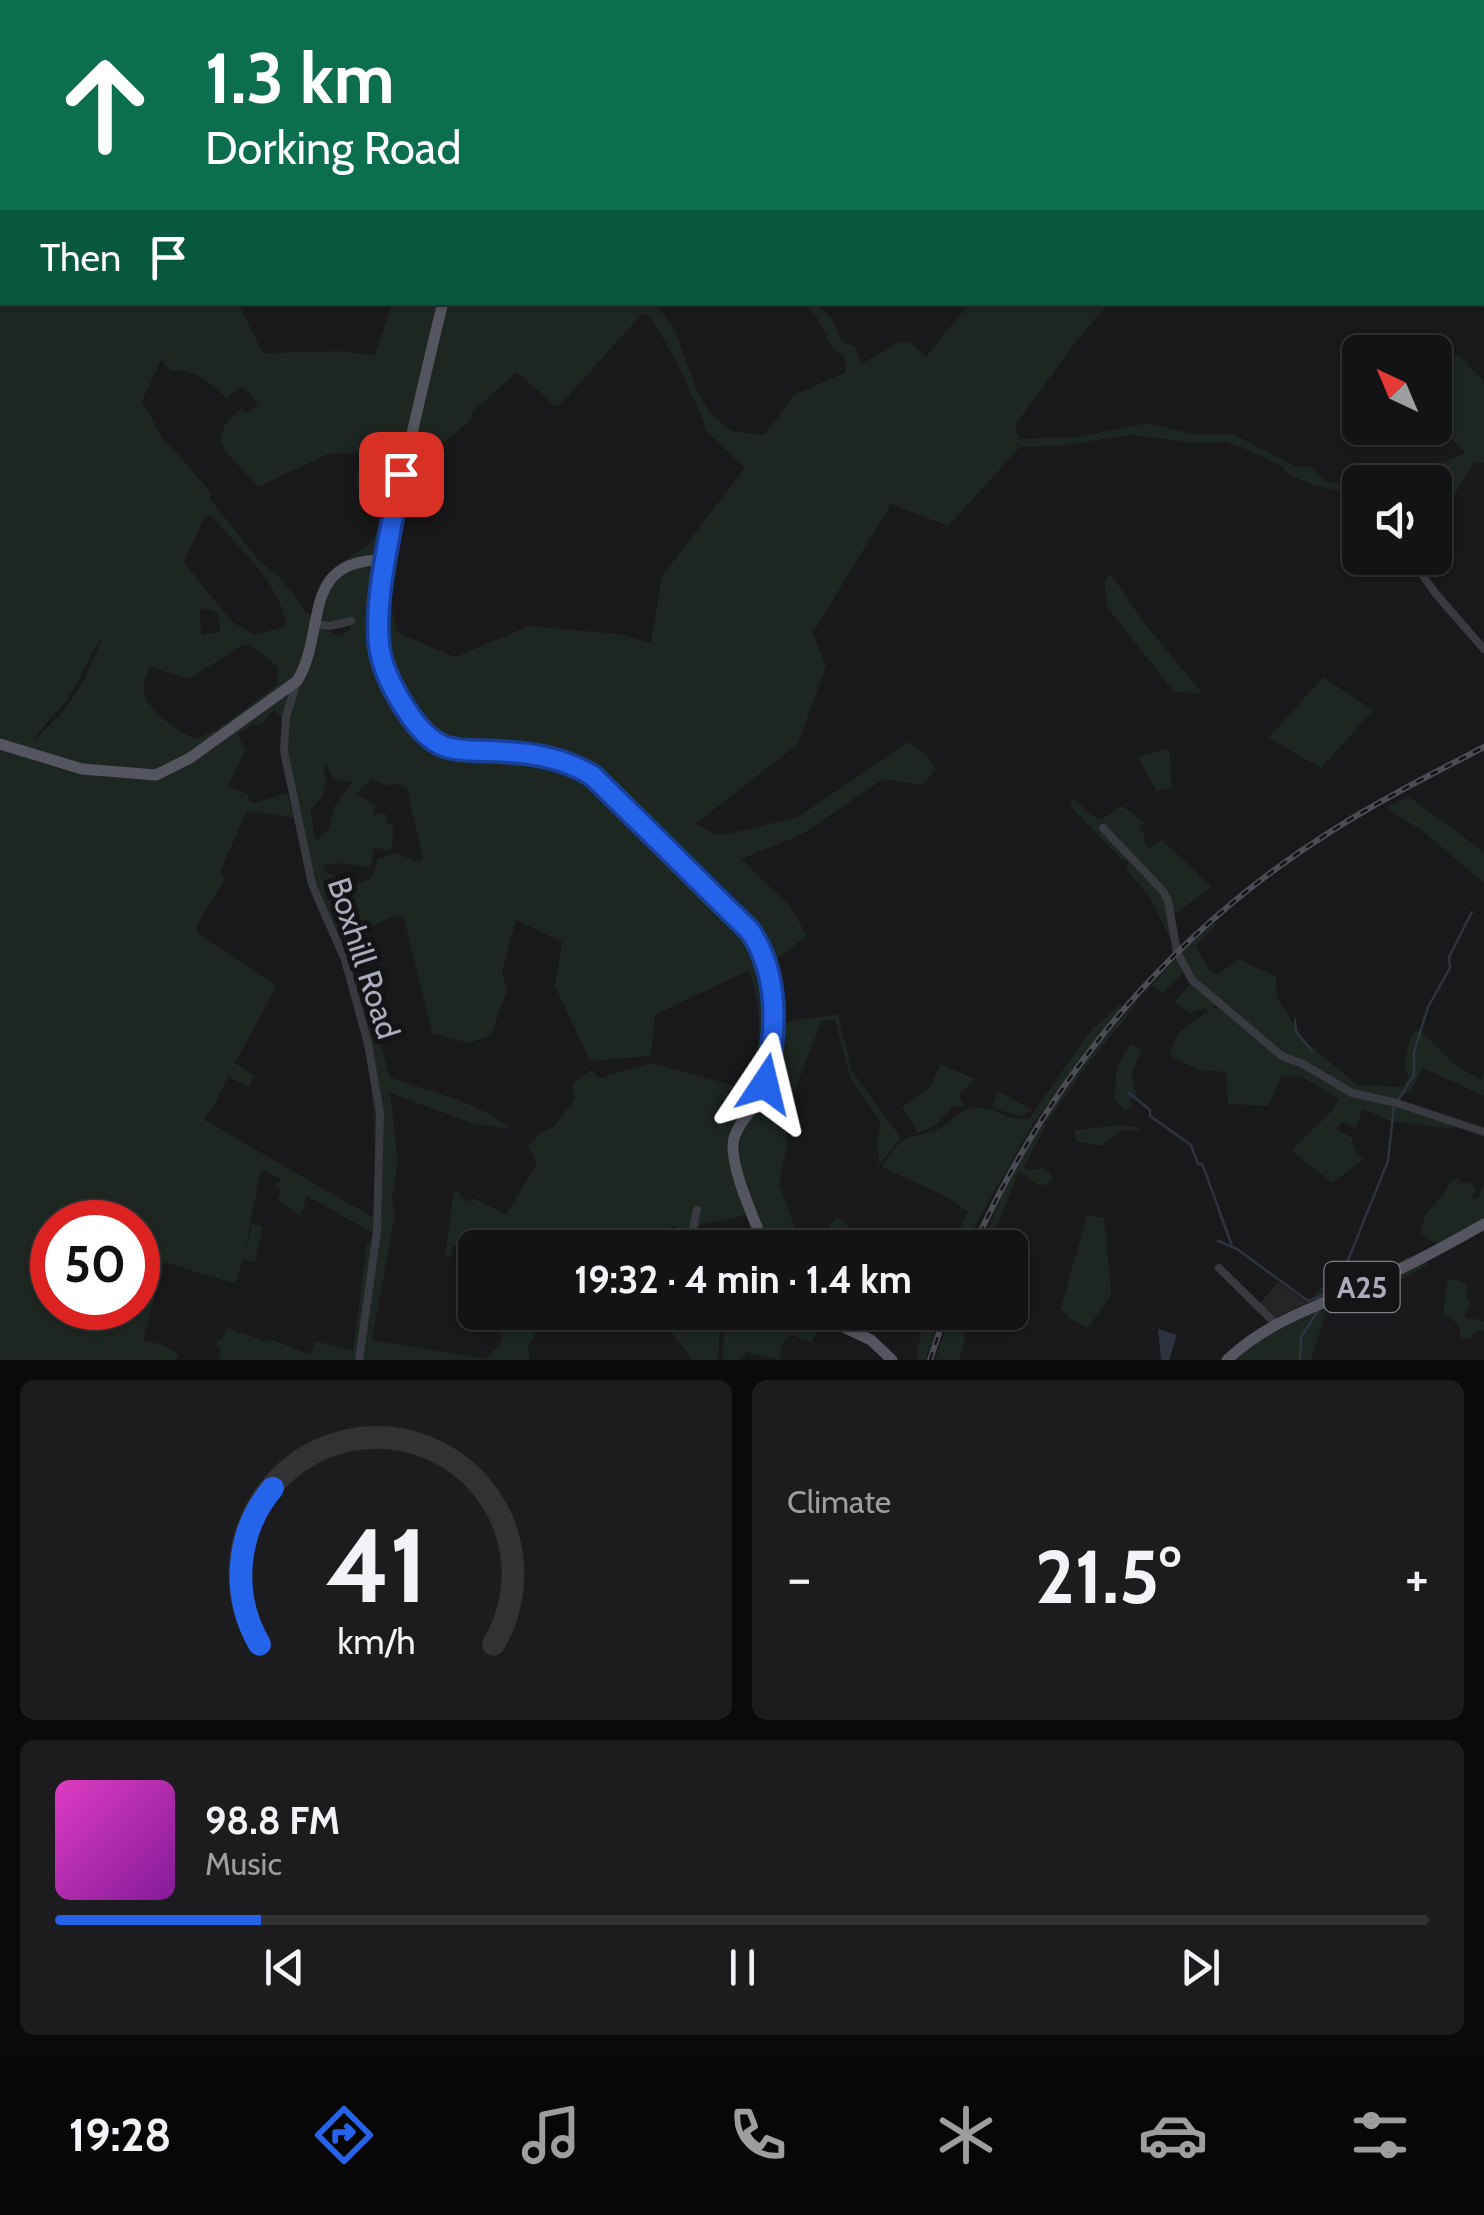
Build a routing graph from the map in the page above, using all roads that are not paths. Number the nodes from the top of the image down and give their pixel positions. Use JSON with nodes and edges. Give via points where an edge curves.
{"nodes":[{"id":1,"x":442,"y":305,"type":"edge"},
{"id":2,"x":364,"y":560,"type":"junction"},
{"id":3,"x":386,"y":560,"type":"junction"},
{"id":4,"x":1422,"y":575,"type":"edge"},
{"id":5,"x":383,"y":582,"type":"junction"},
{"id":6,"x":351,"y":621,"type":"dead end"},
{"id":7,"x":313,"y":624,"type":"junction"},
{"id":8,"x":1484,"y":649,"type":"edge"},
{"id":9,"x":293,"y":689,"type":"junction"},
{"id":10,"x":0,"y":744,"type":"edge"},
{"id":11,"x":1103,"y":828,"type":"dead end"},
{"id":12,"x":1484,"y":1132,"type":"edge"},
{"id":13,"x":697,"y":1210,"type":"dead end"},
{"id":14,"x":1484,"y":1224,"type":"edge"},
{"id":15,"x":693,"y":1230,"type":"edge"},
{"id":16,"x":759,"y":1230,"type":"edge"},
{"id":17,"x":1219,"y":1268,"type":"dead end"},
{"id":18,"x":1275,"y":1324,"type":"junction"},
{"id":19,"x":849,"y":1330,"type":"edge"},
{"id":20,"x":358,"y":1360,"type":"edge"},
{"id":21,"x":892,"y":1360,"type":"edge"},
{"id":22,"x":1227,"y":1360,"type":"edge"}],
"edges":[{"from":1,"to":3,"type":"main road"},
{"from":2,"to":3,"type":"main road"},
{"from":2,"to":5,"type":"main road"},
{"from":2,"to":7,"type":"main road","via":[[332,578]]},
{"from":3,"to":5,"type":"main road"},
{"from":4,"to":8,"type":"street"},
{"from":5,"to":16,"type":"main road","via":[[379,642],[385,668],[430,738],[469,750],[550,756],[593,776],[762,948],[773,1045],[765,1084],[733,1144]]},
{"from":6,"to":7,"type":"street"},
{"from":7,"to":9,"type":"main road","via":[[310,654]]},
{"from":9,"to":10,"type":"main road","via":[[156,775],[82,769]]},
{"from":9,"to":20,"type":"street","name":"Boxhill Road","via":[[284,752],[305,855],[345,960],[380,1113],[377,1232]]},
{"from":11,"to":12,"type":"street","via":[[1166,896],[1177,952],[1192,980],[1282,1056],[1352,1093]]},
{"from":13,"to":15,"type":"street"},
{"from":14,"to":18,"type":"main road","number":"A25"},
{"from":17,"to":18,"type":"street"},
{"from":18,"to":22,"type":"main road","number":"A25"},
{"from":19,"to":21,"type":"main road"}]}
